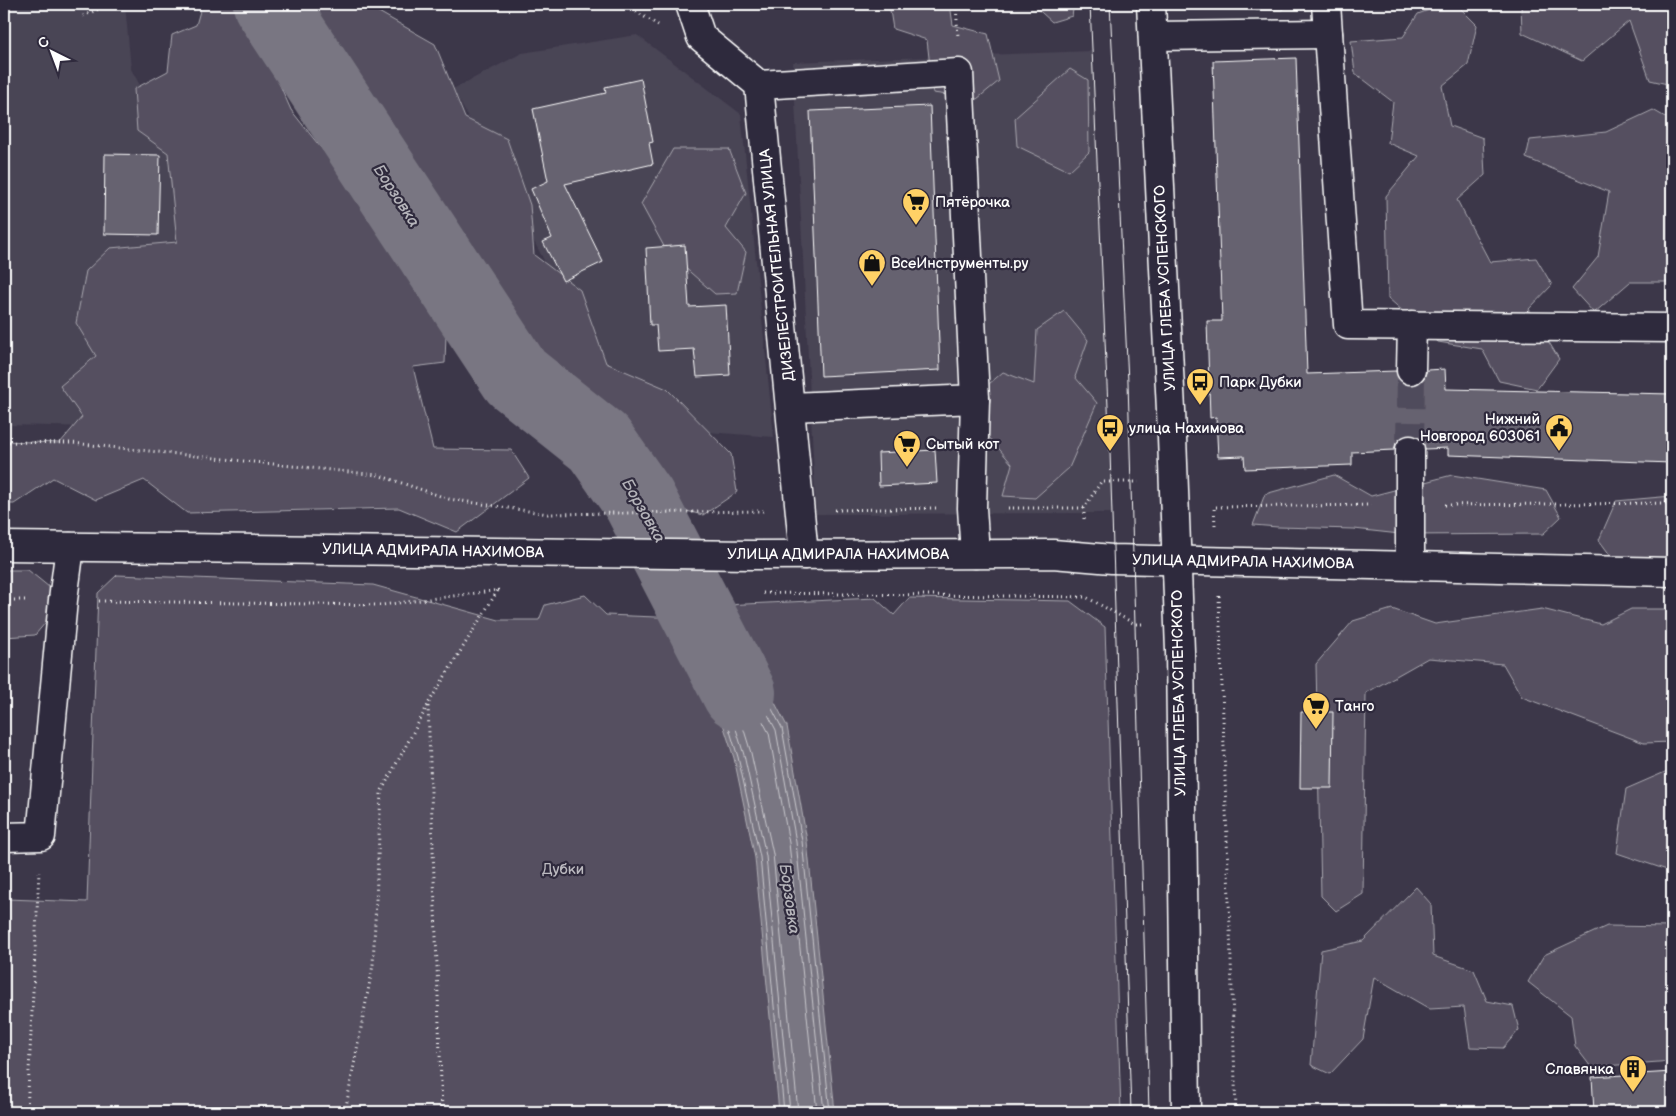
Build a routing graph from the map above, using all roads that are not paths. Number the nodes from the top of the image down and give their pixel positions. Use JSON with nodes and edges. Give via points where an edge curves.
{"nodes":[{"id":1,"x":690,"y":4,"type":"edge"},
{"id":2,"x":1151,"y":4,"type":"edge"},
{"id":3,"x":1326,"y":4,"type":"edge"},
{"id":4,"x":1328,"y":34,"type":"junction"},
{"id":5,"x":1153,"y":36,"type":"junction"},
{"id":6,"x":759,"y":85,"type":"junction"},
{"id":7,"x":1412,"y":325,"type":"junction"},
{"id":8,"x":1672,"y":328,"type":"edge"},
{"id":9,"x":1411,"y":370,"type":"tunnel mouth"},
{"id":10,"x":975,"y":399,"type":"junction"},
{"id":11,"x":791,"y":408,"type":"junction"},
{"id":12,"x":1410,"y":450,"type":"tunnel mouth"},
{"id":13,"x":4,"y":546,"type":"edge"},
{"id":14,"x":70,"y":547,"type":"junction"},
{"id":15,"x":975,"y":554,"type":"junction"},
{"id":16,"x":804,"y":555,"type":"junction"},
{"id":17,"x":1175,"y":559,"type":"junction"},
{"id":18,"x":1410,"y":566,"type":"junction"},
{"id":19,"x":1672,"y":572,"type":"edge"},
{"id":20,"x":4,"y":837,"type":"edge"},
{"id":21,"x":1186,"y":1112,"type":"edge"}],
"edges":[{"from":1,"to":6,"type":"street","via":[[701,37]]},
{"from":2,"to":5,"type":"street","name":"УЛИЦА ГЛЕБА УСПЕНСКОГО"},
{"from":3,"to":4,"type":"street"},
{"from":4,"to":5,"type":"street"},
{"from":4,"to":7,"type":"street","via":[[1348,325]]},
{"from":5,"to":17,"type":"street","name":"УЛИЦА ГЛЕБА УСПЕНСКОГО","via":[[1171,397]]},
{"from":6,"to":10,"type":"street","via":[[959,73]]},
{"from":6,"to":11,"type":"street","name":"ДИЗЕЛЕСТРОИТЕЛЬНАЯ УЛИЦА"},
{"from":7,"to":8,"type":"street"},
{"from":7,"to":9,"type":"street"},
{"from":10,"to":11,"type":"street"},
{"from":10,"to":15,"type":"street","via":[[972,508]]},
{"from":11,"to":16,"type":"street","name":"ДИЗЕЛЕСТРОИТЕЛЬНАЯ УЛИЦА"},
{"from":12,"to":18,"type":"street"},
{"from":13,"to":14,"type":"street","name":"УЛИЦА АДМИРАЛА НАХИМОВА"},
{"from":14,"to":16,"type":"street","name":"УЛИЦА АДМИРАЛА НАХИМОВА"},
{"from":14,"to":20,"type":"street","via":[[41,836]]},
{"from":15,"to":16,"type":"street","name":"УЛИЦА АДМИРАЛА НАХИМОВА"},
{"from":15,"to":17,"type":"street","name":"УЛИЦА АДМИРАЛА НАХИМОВА"},
{"from":17,"to":18,"type":"street","name":"УЛИЦА АДМИРАЛА НАХИМОВА"},
{"from":17,"to":21,"type":"street","name":"УЛИЦА ГЛЕБА УСПЕНСКОГО"},
{"from":18,"to":19,"type":"street","name":"УЛИЦА АДМИРАЛА НАХИМОВА"}]}
